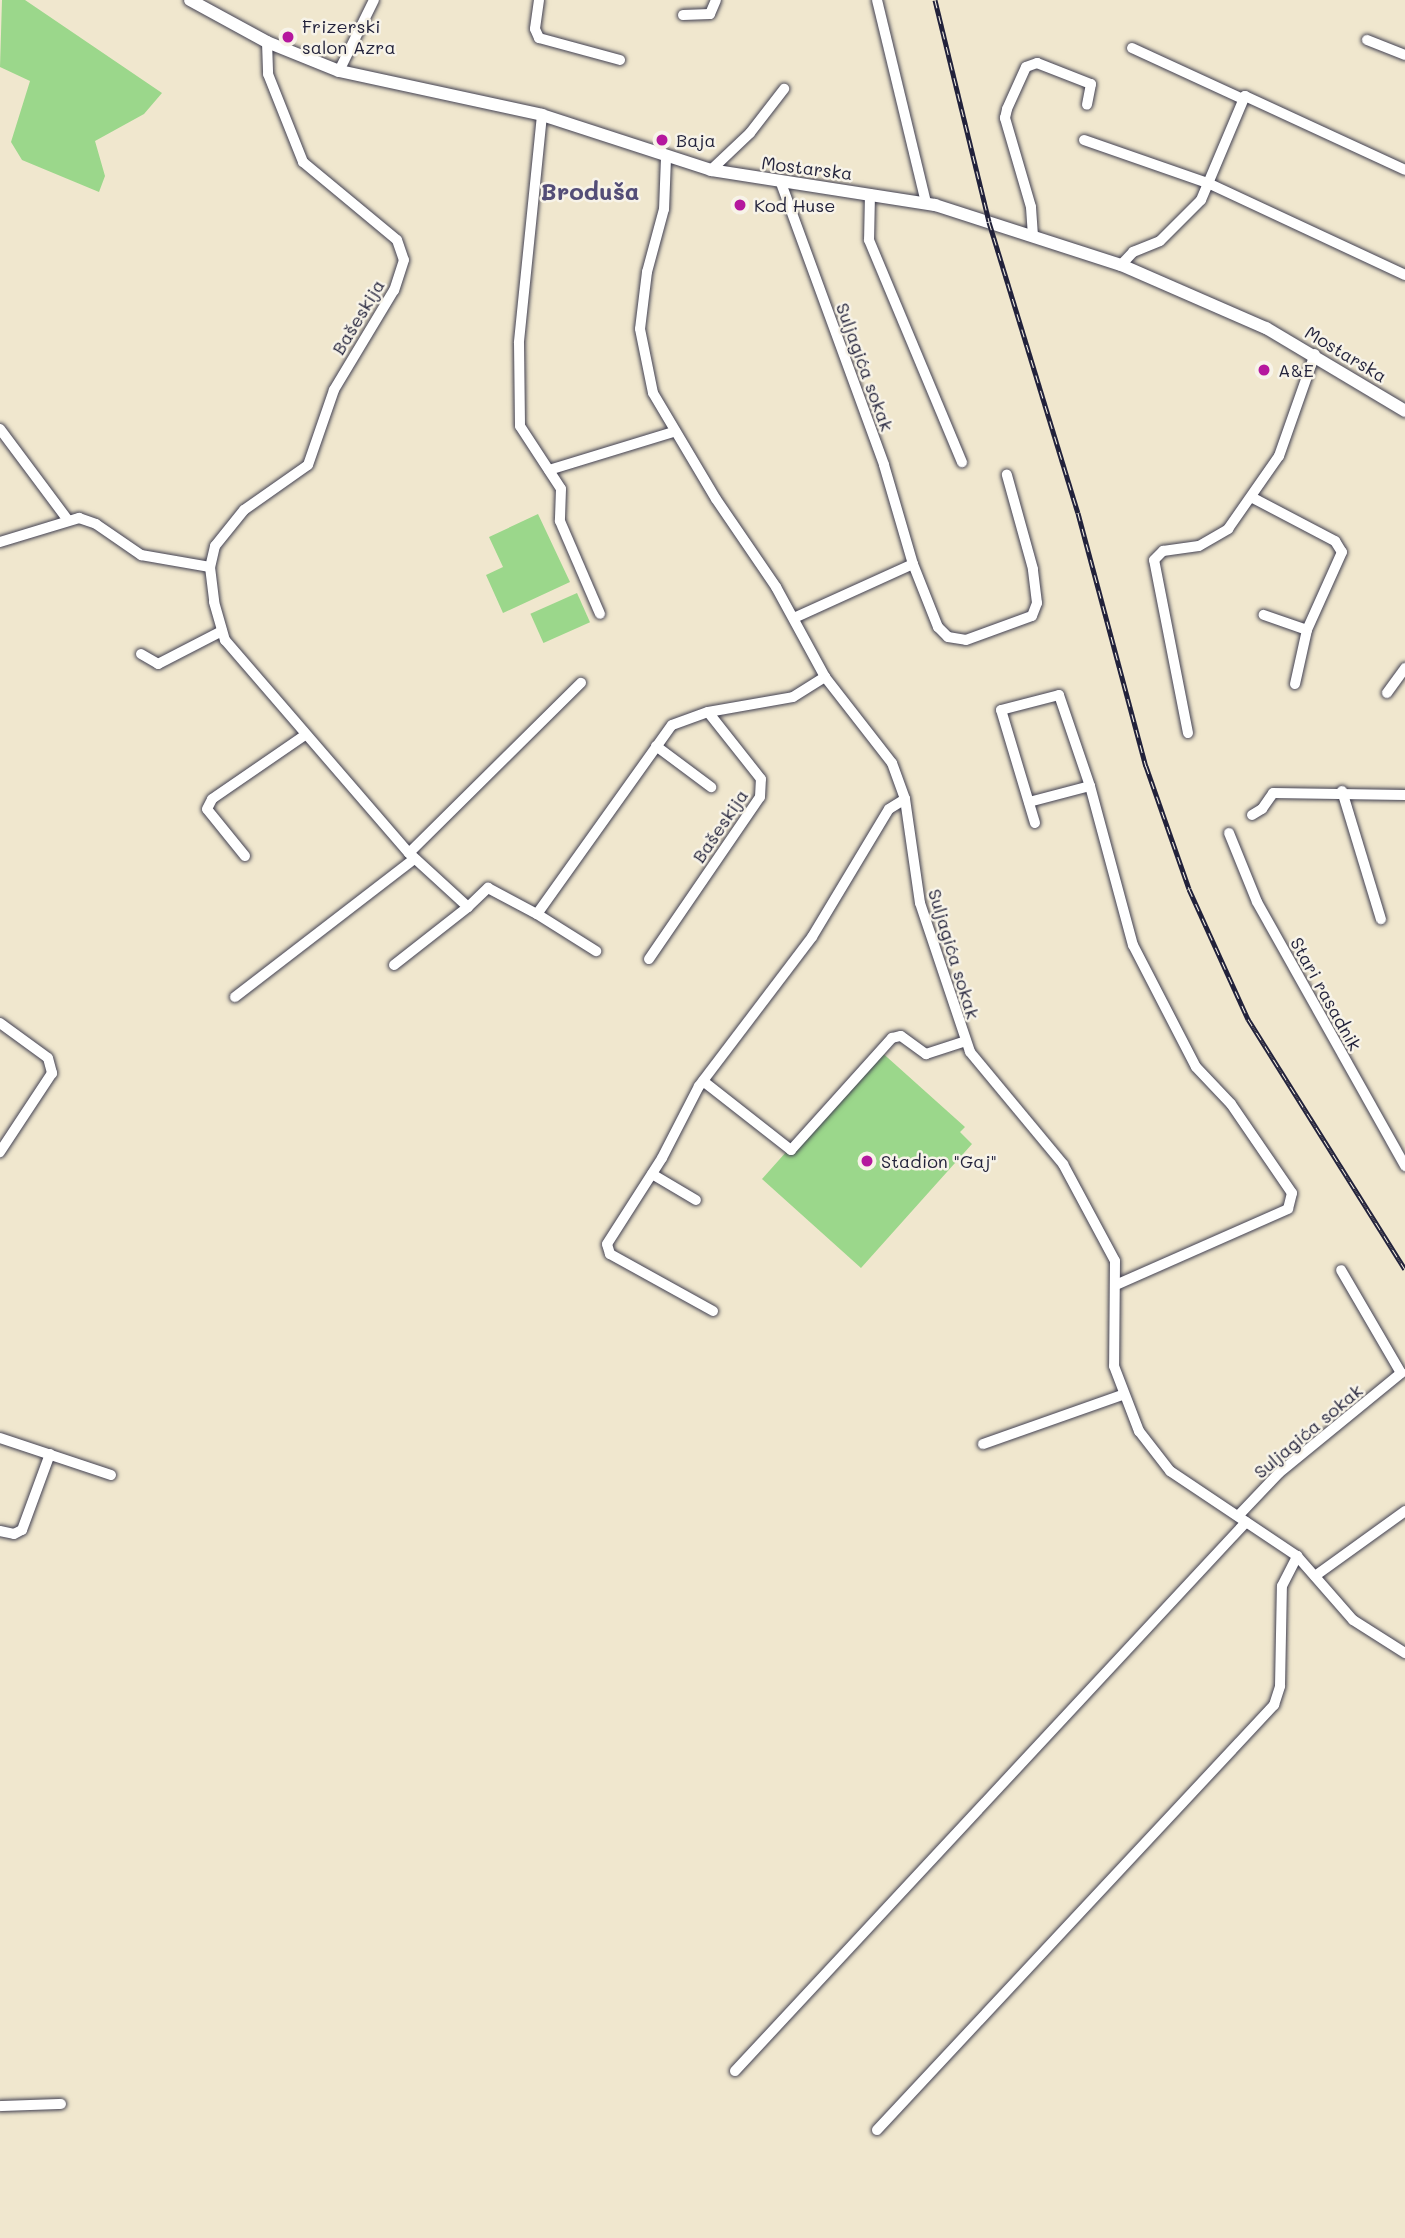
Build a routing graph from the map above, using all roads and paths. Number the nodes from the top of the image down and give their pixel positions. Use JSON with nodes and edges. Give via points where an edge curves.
{"nodes":[{"id":1,"x":190,"y":0,"type":"edge"},
{"id":2,"x":374,"y":0,"type":"edge"},
{"id":3,"x":539,"y":0,"type":"edge"},
{"id":4,"x":716,"y":0,"type":"edge"},
{"id":5,"x":877,"y":0,"type":"edge"},
{"id":6,"x":683,"y":15,"type":"dead end"},
{"id":7,"x":1367,"y":40,"type":"dead end"},
{"id":8,"x":267,"y":42,"type":"junction"},
{"id":9,"x":1132,"y":48,"type":"dead end"},
{"id":10,"x":1405,"y":55,"type":"edge"},
{"id":11,"x":620,"y":60,"type":"dead end"},
{"id":12,"x":339,"y":71,"type":"junction"},
{"id":13,"x":784,"y":89,"type":"dead end"},
{"id":14,"x":1243,"y":99,"type":"junction"},
{"id":15,"x":1087,"y":105,"type":"dead end"},
{"id":16,"x":542,"y":115,"type":"junction"},
{"id":17,"x":1084,"y":140,"type":"dead end"},
{"id":18,"x":666,"y":158,"type":"junction"},
{"id":19,"x":711,"y":170,"type":"junction"},
{"id":20,"x":1405,"y":170,"type":"edge"},
{"id":21,"x":781,"y":183,"type":"junction"},
{"id":22,"x":1210,"y":184,"type":"junction"},
{"id":23,"x":870,"y":194,"type":"junction"},
{"id":24,"x":926,"y":203,"type":"junction"},
{"id":25,"x":1033,"y":236,"type":"junction"},
{"id":26,"x":1121,"y":265,"type":"junction"},
{"id":27,"x":1405,"y":275,"type":"edge"},
{"id":28,"x":1315,"y":355,"type":"junction"},
{"id":29,"x":1405,"y":411,"type":"edge"},
{"id":30,"x":0,"y":429,"type":"edge"},
{"id":31,"x":673,"y":432,"type":"junction"},
{"id":32,"x":962,"y":462,"type":"dead end"},
{"id":33,"x":549,"y":470,"type":"junction"},
{"id":34,"x":1007,"y":475,"type":"dead end"},
{"id":35,"x":1252,"y":498,"type":"junction"},
{"id":36,"x":67,"y":519,"type":"junction"},
{"id":37,"x":0,"y":542,"type":"edge"},
{"id":38,"x":913,"y":564,"type":"junction"},
{"id":39,"x":209,"y":568,"type":"junction"},
{"id":40,"x":600,"y":614,"type":"dead end"},
{"id":41,"x":1264,"y":615,"type":"dead end"},
{"id":42,"x":794,"y":618,"type":"junction"},
{"id":43,"x":1307,"y":630,"type":"junction"},
{"id":44,"x":222,"y":631,"type":"junction"},
{"id":45,"x":141,"y":654,"type":"dead end"},
{"id":46,"x":1405,"y":668,"type":"edge"},
{"id":47,"x":825,"y":677,"type":"junction"},
{"id":48,"x":581,"y":683,"type":"dead end"},
{"id":49,"x":1295,"y":684,"type":"dead end"},
{"id":50,"x":1387,"y":693,"type":"dead end"},
{"id":51,"x":708,"y":712,"type":"junction"},
{"id":52,"x":1188,"y":733,"type":"dead end"},
{"id":53,"x":305,"y":735,"type":"junction"},
{"id":54,"x":656,"y":746,"type":"junction"},
{"id":55,"x":1090,"y":786,"type":"junction"},
{"id":56,"x":710,"y":787,"type":"dead end"},
{"id":57,"x":1342,"y":791,"type":"junction"},
{"id":58,"x":1405,"y":795,"type":"edge"},
{"id":59,"x":905,"y":799,"type":"junction"},
{"id":60,"x":1029,"y":802,"type":"junction"},
{"id":61,"x":1252,"y":815,"type":"dead end"},
{"id":62,"x":1035,"y":823,"type":"dead end"},
{"id":63,"x":1229,"y":833,"type":"dead end"},
{"id":64,"x":245,"y":856,"type":"dead end"},
{"id":65,"x":411,"y":856,"type":"junction"},
{"id":66,"x":468,"y":907,"type":"junction"},
{"id":67,"x":537,"y":914,"type":"junction"},
{"id":68,"x":1381,"y":919,"type":"dead end"},
{"id":69,"x":596,"y":951,"type":"dead end"},
{"id":70,"x":649,"y":959,"type":"dead end"},
{"id":71,"x":394,"y":965,"type":"dead end"},
{"id":72,"x":235,"y":997,"type":"dead end"},
{"id":73,"x":0,"y":1023,"type":"edge"},
{"id":74,"x":966,"y":1041,"type":"junction"},
{"id":75,"x":703,"y":1081,"type":"junction"},
{"id":76,"x":0,"y":1152,"type":"edge"},
{"id":77,"x":1405,"y":1166,"type":"edge"},
{"id":78,"x":652,"y":1174,"type":"junction"},
{"id":79,"x":696,"y":1200,"type":"dead end"},
{"id":80,"x":1340,"y":1270,"type":"dead end"},
{"id":81,"x":1118,"y":1284,"type":"junction"},
{"id":82,"x":713,"y":1311,"type":"dead end"},
{"id":83,"x":1403,"y":1372,"type":"edge"},
{"id":84,"x":1122,"y":1395,"type":"junction"},
{"id":85,"x":0,"y":1438,"type":"edge"},
{"id":86,"x":983,"y":1444,"type":"dead end"},
{"id":87,"x":50,"y":1454,"type":"junction"},
{"id":88,"x":111,"y":1475,"type":"dead end"},
{"id":89,"x":1405,"y":1511,"type":"edge"},
{"id":90,"x":1242,"y":1519,"type":"junction"},
{"id":91,"x":0,"y":1531,"type":"edge"},
{"id":92,"x":1297,"y":1556,"type":"junction"},
{"id":93,"x":1315,"y":1576,"type":"junction"},
{"id":94,"x":1405,"y":1653,"type":"edge"},
{"id":95,"x":736,"y":2071,"type":"dead end"},
{"id":96,"x":61,"y":2104,"type":"dead end"},
{"id":97,"x":0,"y":2106,"type":"edge"},
{"id":98,"x":877,"y":2130,"type":"dead end"}],
"edges":[{"from":1,"to":8,"type":"main road","name":"Mostarska"},
{"from":2,"to":12,"type":"street"},
{"from":3,"to":11,"type":"street","via":[[535,29],[539,38]]},
{"from":4,"to":6,"type":"street","via":[[710,14]]},
{"from":5,"to":24,"type":"street"},
{"from":7,"to":10,"type":"street"},
{"from":8,"to":12,"type":"main road","name":"Mostarska"},
{"from":8,"to":39,"type":"street","name":"Bašeskija","via":[[268,74],[303,162],[397,240],[404,260],[394,290],[334,390],[308,465],[237,516],[215,546]]},
{"from":9,"to":14,"type":"street"},
{"from":12,"to":16,"type":"main road","name":"Mostarska"},
{"from":13,"to":19,"type":"street","via":[[750,133]]},
{"from":14,"to":20,"type":"street","via":[[1255,99]]},
{"from":14,"to":22,"type":"street"},
{"from":15,"to":25,"type":"street","via":[[1091,84],[1037,63],[1026,67],[1007,109],[1004,118],[1031,207]]},
{"from":16,"to":18,"type":"main road","name":"Mostarska"},
{"from":16,"to":33,"type":"street","via":[[519,343],[520,421],[522,433]]},
{"from":17,"to":22,"type":"street"},
{"from":18,"to":19,"type":"main road","name":"Mostarska"},
{"from":18,"to":31,"type":"street","name":"Suljagića sokak","via":[[664,209],[646,272],[640,329],[653,393]]},
{"from":19,"to":21,"type":"main road","name":"Mostarska"},
{"from":21,"to":23,"type":"main road","name":"Mostarska"},
{"from":21,"to":38,"type":"street","name":"Suljagića sokak","via":[[884,466]]},
{"from":22,"to":26,"type":"street","via":[[1201,200],[1160,241],[1133,252]]},
{"from":22,"to":27,"type":"street"},
{"from":23,"to":24,"type":"main road","name":"Mostarska"},
{"from":23,"to":32,"type":"street","via":[[869,240]]},
{"from":24,"to":25,"type":"main road","name":"Mostarska"},
{"from":25,"to":26,"type":"main road","name":"Mostarska"},
{"from":26,"to":28,"type":"main road","name":"Mostarska","via":[[1221,306]]},
{"from":28,"to":29,"type":"main road","name":"Mostarska"},
{"from":28,"to":35,"type":"street","via":[[1283,447]]},
{"from":30,"to":36,"type":"street"},
{"from":31,"to":33,"type":"street"},
{"from":31,"to":42,"type":"street","name":"Suljagića sokak"},
{"from":33,"to":40,"type":"street","via":[[563,497],[560,521]]},
{"from":34,"to":38,"type":"street","name":"Suljagića sokak","via":[[1033,569],[1037,603],[1032,616],[966,640],[948,636],[938,627]]},
{"from":35,"to":43,"type":"street","via":[[1340,546],[1341,559]]},
{"from":35,"to":52,"type":"street","via":[[1221,536],[1199,546],[1163,551],[1154,560]]},
{"from":36,"to":37,"type":"street"},
{"from":36,"to":39,"type":"street","via":[[96,524],[151,558]]},
{"from":38,"to":42,"type":"street"},
{"from":39,"to":44,"type":"street"},
{"from":41,"to":43,"type":"street"},
{"from":42,"to":47,"type":"street","name":"Suljagića sokak"},
{"from":43,"to":49,"type":"street"},
{"from":44,"to":45,"type":"street","via":[[158,664]]},
{"from":44,"to":53,"type":"street"},
{"from":46,"to":50,"type":"street"},
{"from":47,"to":51,"type":"street","via":[[774,703]]},
{"from":47,"to":59,"type":"street","name":"Suljagića sokak","via":[[892,763]]},
{"from":48,"to":65,"type":"street"},
{"from":51,"to":54,"type":"street","via":[[672,726]]},
{"from":51,"to":70,"type":"street","name":"Bašeskija","via":[[761,779],[760,797]]},
{"from":53,"to":64,"type":"street","via":[[212,799],[207,809]]},
{"from":53,"to":65,"type":"street"},
{"from":54,"to":56,"type":"street"},
{"from":54,"to":67,"type":"street"},
{"from":55,"to":60,"type":"street"},
{"from":55,"to":60,"type":"street","via":[[1059,695],[1001,710]]},
{"from":55,"to":81,"type":"street","via":[[1133,945],[1196,1067],[1231,1104],[1293,1199],[1288,1209]]},
{"from":57,"to":58,"type":"street"},
{"from":57,"to":61,"type":"street","via":[[1273,793]]},
{"from":57,"to":68,"type":"street"},
{"from":59,"to":74,"type":"street","name":"Suljagića sokak","via":[[920,903]]},
{"from":59,"to":75,"type":"street","via":[[889,809],[812,937]]},
{"from":60,"to":62,"type":"street"},
{"from":63,"to":77,"type":"street","name":"Stari rasadnik","via":[[1257,902]]},
{"from":65,"to":66,"type":"street"},
{"from":65,"to":72,"type":"street"},
{"from":66,"to":67,"type":"street","via":[[488,888]]},
{"from":66,"to":71,"type":"street"},
{"from":67,"to":69,"type":"street"},
{"from":73,"to":76,"type":"street","via":[[48,1058],[52,1073]]},
{"from":74,"to":75,"type":"street","via":[[934,1054],[901,1036],[892,1038],[791,1150]]},
{"from":74,"to":81,"type":"street","name":"Suljagića sokak","via":[[986,1076],[1035,1126],[1063,1164],[1115,1261]]},
{"from":75,"to":78,"type":"street"},
{"from":78,"to":79,"type":"street"},
{"from":78,"to":82,"type":"street","via":[[607,1249]]},
{"from":80,"to":83,"type":"street","name":"Suljagića sokak"},
{"from":81,"to":84,"type":"street","name":"Suljagića sokak","via":[[1114,1357]]},
{"from":83,"to":90,"type":"street","name":"Suljagića sokak","via":[[1279,1473]]},
{"from":84,"to":86,"type":"street"},
{"from":84,"to":90,"type":"street","name":"Suljagića sokak","via":[[1139,1431],[1170,1471]]},
{"from":85,"to":87,"type":"street"},
{"from":87,"to":88,"type":"street"},
{"from":87,"to":91,"type":"street","via":[[22,1530],[14,1534]]},
{"from":89,"to":93,"type":"street"},
{"from":90,"to":92,"type":"street","name":"Suljagića sokak"},
{"from":90,"to":95,"type":"street"},
{"from":92,"to":93,"type":"street","name":"Suljagića sokak"},
{"from":92,"to":98,"type":"street","via":[[1282,1586],[1280,1686],[1274,1705]]},
{"from":93,"to":94,"type":"street","name":"Suljagića sokak","via":[[1353,1620]]},
{"from":96,"to":97,"type":"street"}]}
